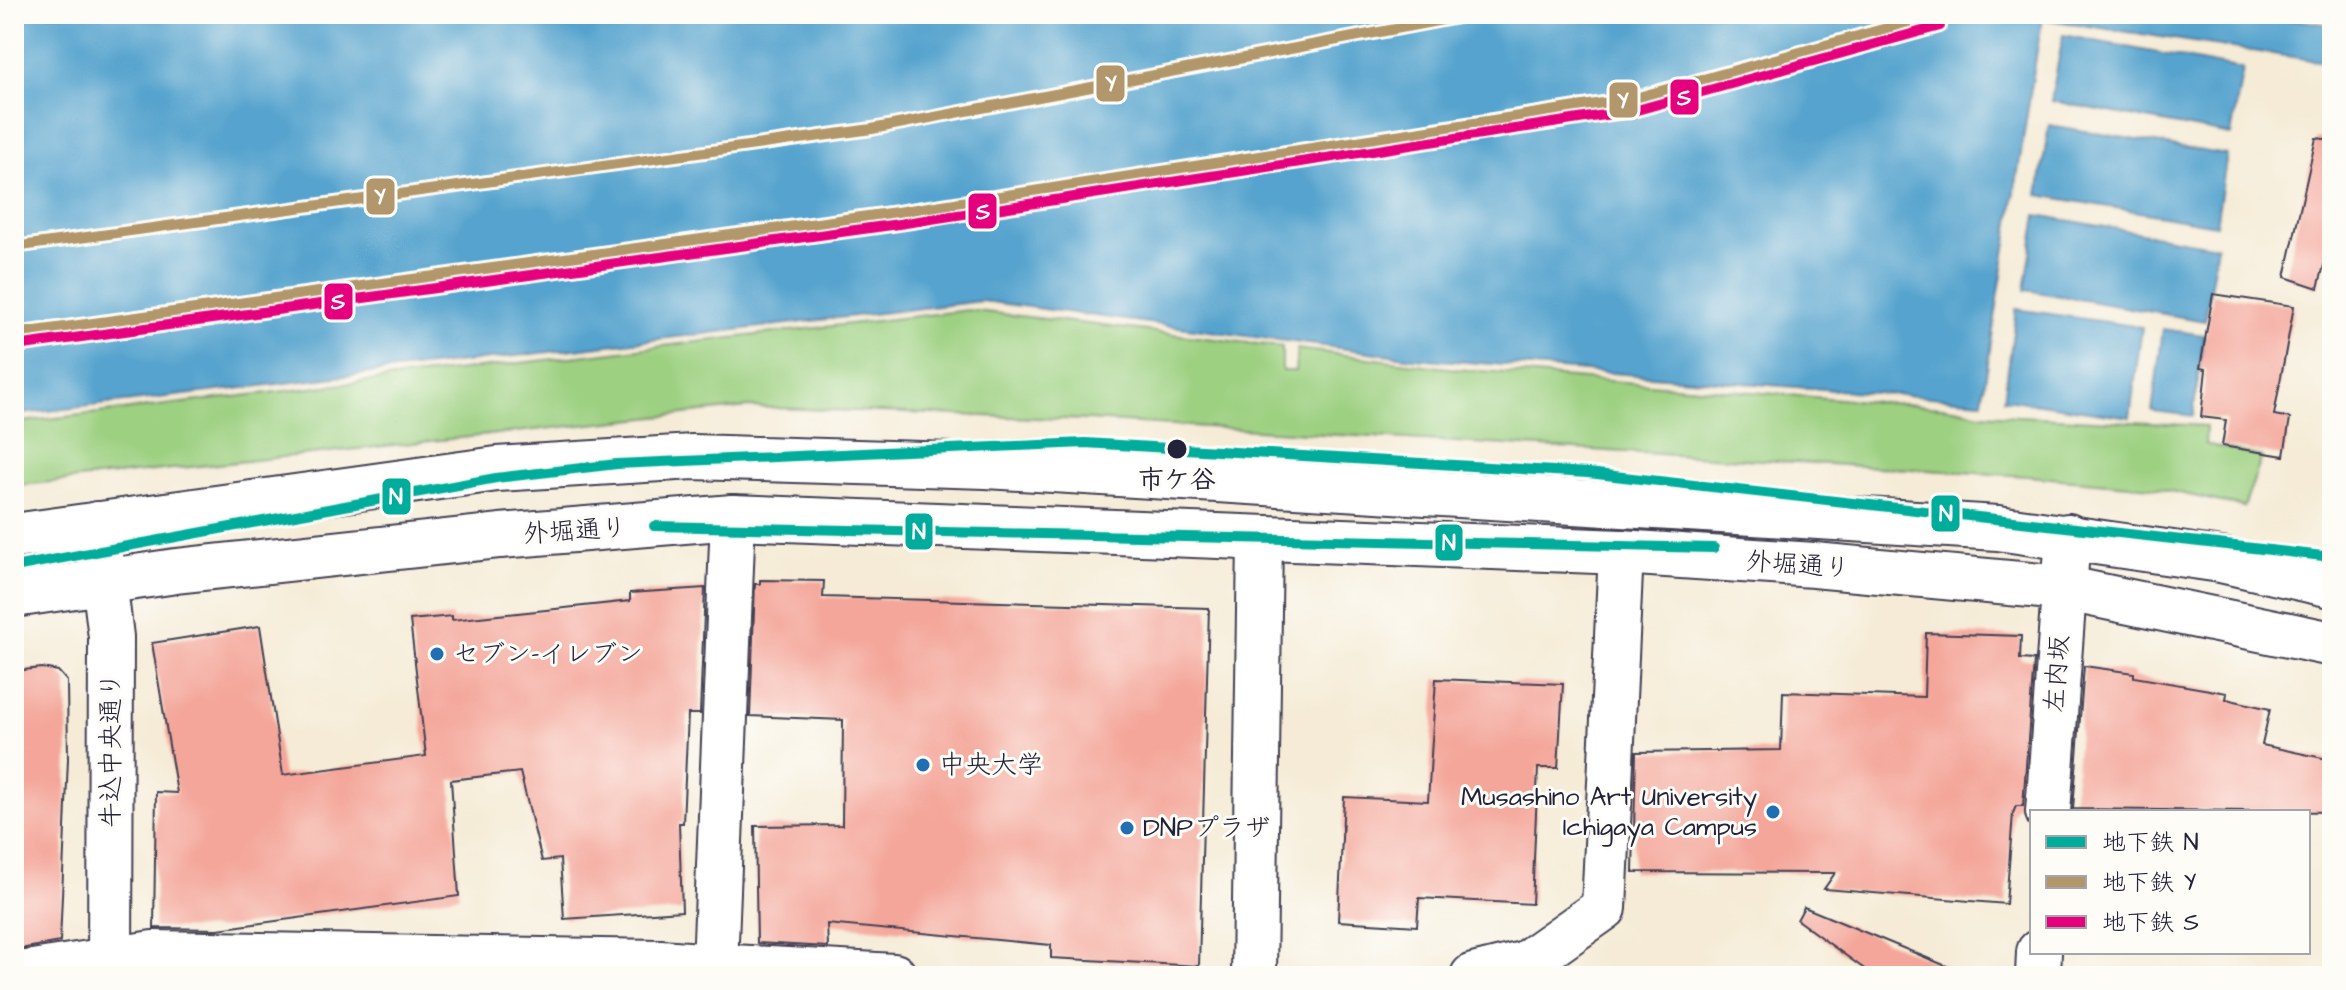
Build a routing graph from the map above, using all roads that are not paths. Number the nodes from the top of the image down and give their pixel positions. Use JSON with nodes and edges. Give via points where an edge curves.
{"nodes":[{"id":1,"x":733,"y":517,"type":"junction"},
{"id":2,"x":97,"y":524,"type":"junction"},
{"id":3,"x":14,"y":536,"type":"edge"},
{"id":4,"x":2068,"y":536,"type":"junction"},
{"id":5,"x":1260,"y":538,"type":"junction"},
{"id":6,"x":1621,"y":552,"type":"junction"},
{"id":7,"x":107,"y":582,"type":"junction"},
{"id":8,"x":2332,"y":585,"type":"edge"},
{"id":9,"x":2063,"y":588,"type":"junction"},
{"id":10,"x":14,"y":595,"type":"edge"},
{"id":11,"x":2332,"y":644,"type":"edge"},
{"id":12,"x":2048,"y":810,"type":"edge"},
{"id":13,"x":2039,"y":954,"type":"edge"},
{"id":14,"x":715,"y":966,"type":"junction"},
{"id":15,"x":110,"y":969,"type":"edge"},
{"id":16,"x":659,"y":969,"type":"edge"},
{"id":17,"x":14,"y":975,"type":"edge"},
{"id":18,"x":894,"y":976,"type":"edge"},
{"id":19,"x":1254,"y":976,"type":"edge"},
{"id":20,"x":1473,"y":976,"type":"edge"},
{"id":21,"x":2038,"y":976,"type":"edge"}],
"edges":[{"from":1,"to":5,"type":"main road","name":"外堀通り"},
{"from":1,"to":7,"type":"main road","name":"外堀通り","via":[[500,536]]},
{"from":1,"to":14,"type":"main road"},
{"from":2,"to":3,"type":"main road","name":"外堀通り"},
{"from":2,"to":4,"type":"main road","name":"外堀通り","via":[[497,469],[693,457],[986,466]]},
{"from":2,"to":7,"type":"main road","name":"牛込中央通り"},
{"from":4,"to":8,"type":"main road","name":"外堀通り","via":[[2221,560]]},
{"from":4,"to":9,"type":"main road","name":"左内坂"},
{"from":5,"to":6,"type":"main road","name":"外堀通り"},
{"from":5,"to":19,"type":"main road"},
{"from":6,"to":9,"type":"main road","name":"外堀通り"},
{"from":6,"to":20,"type":"main road","via":[[1604,908],[1526,963]]},
{"from":7,"to":10,"type":"main road","name":"外堀通り"},
{"from":7,"to":15,"type":"main road","name":"牛込中央通り"},
{"from":9,"to":11,"type":"main road","name":"外堀通り"},
{"from":9,"to":12,"type":"main road","name":"左内坂"},
{"from":13,"to":21,"type":"main road"},
{"from":14,"to":16,"type":"main road"},
{"from":14,"to":18,"type":"main road"},
{"from":15,"to":16,"type":"main road","via":[[153,953]]},
{"from":15,"to":17,"type":"main road"}]}
